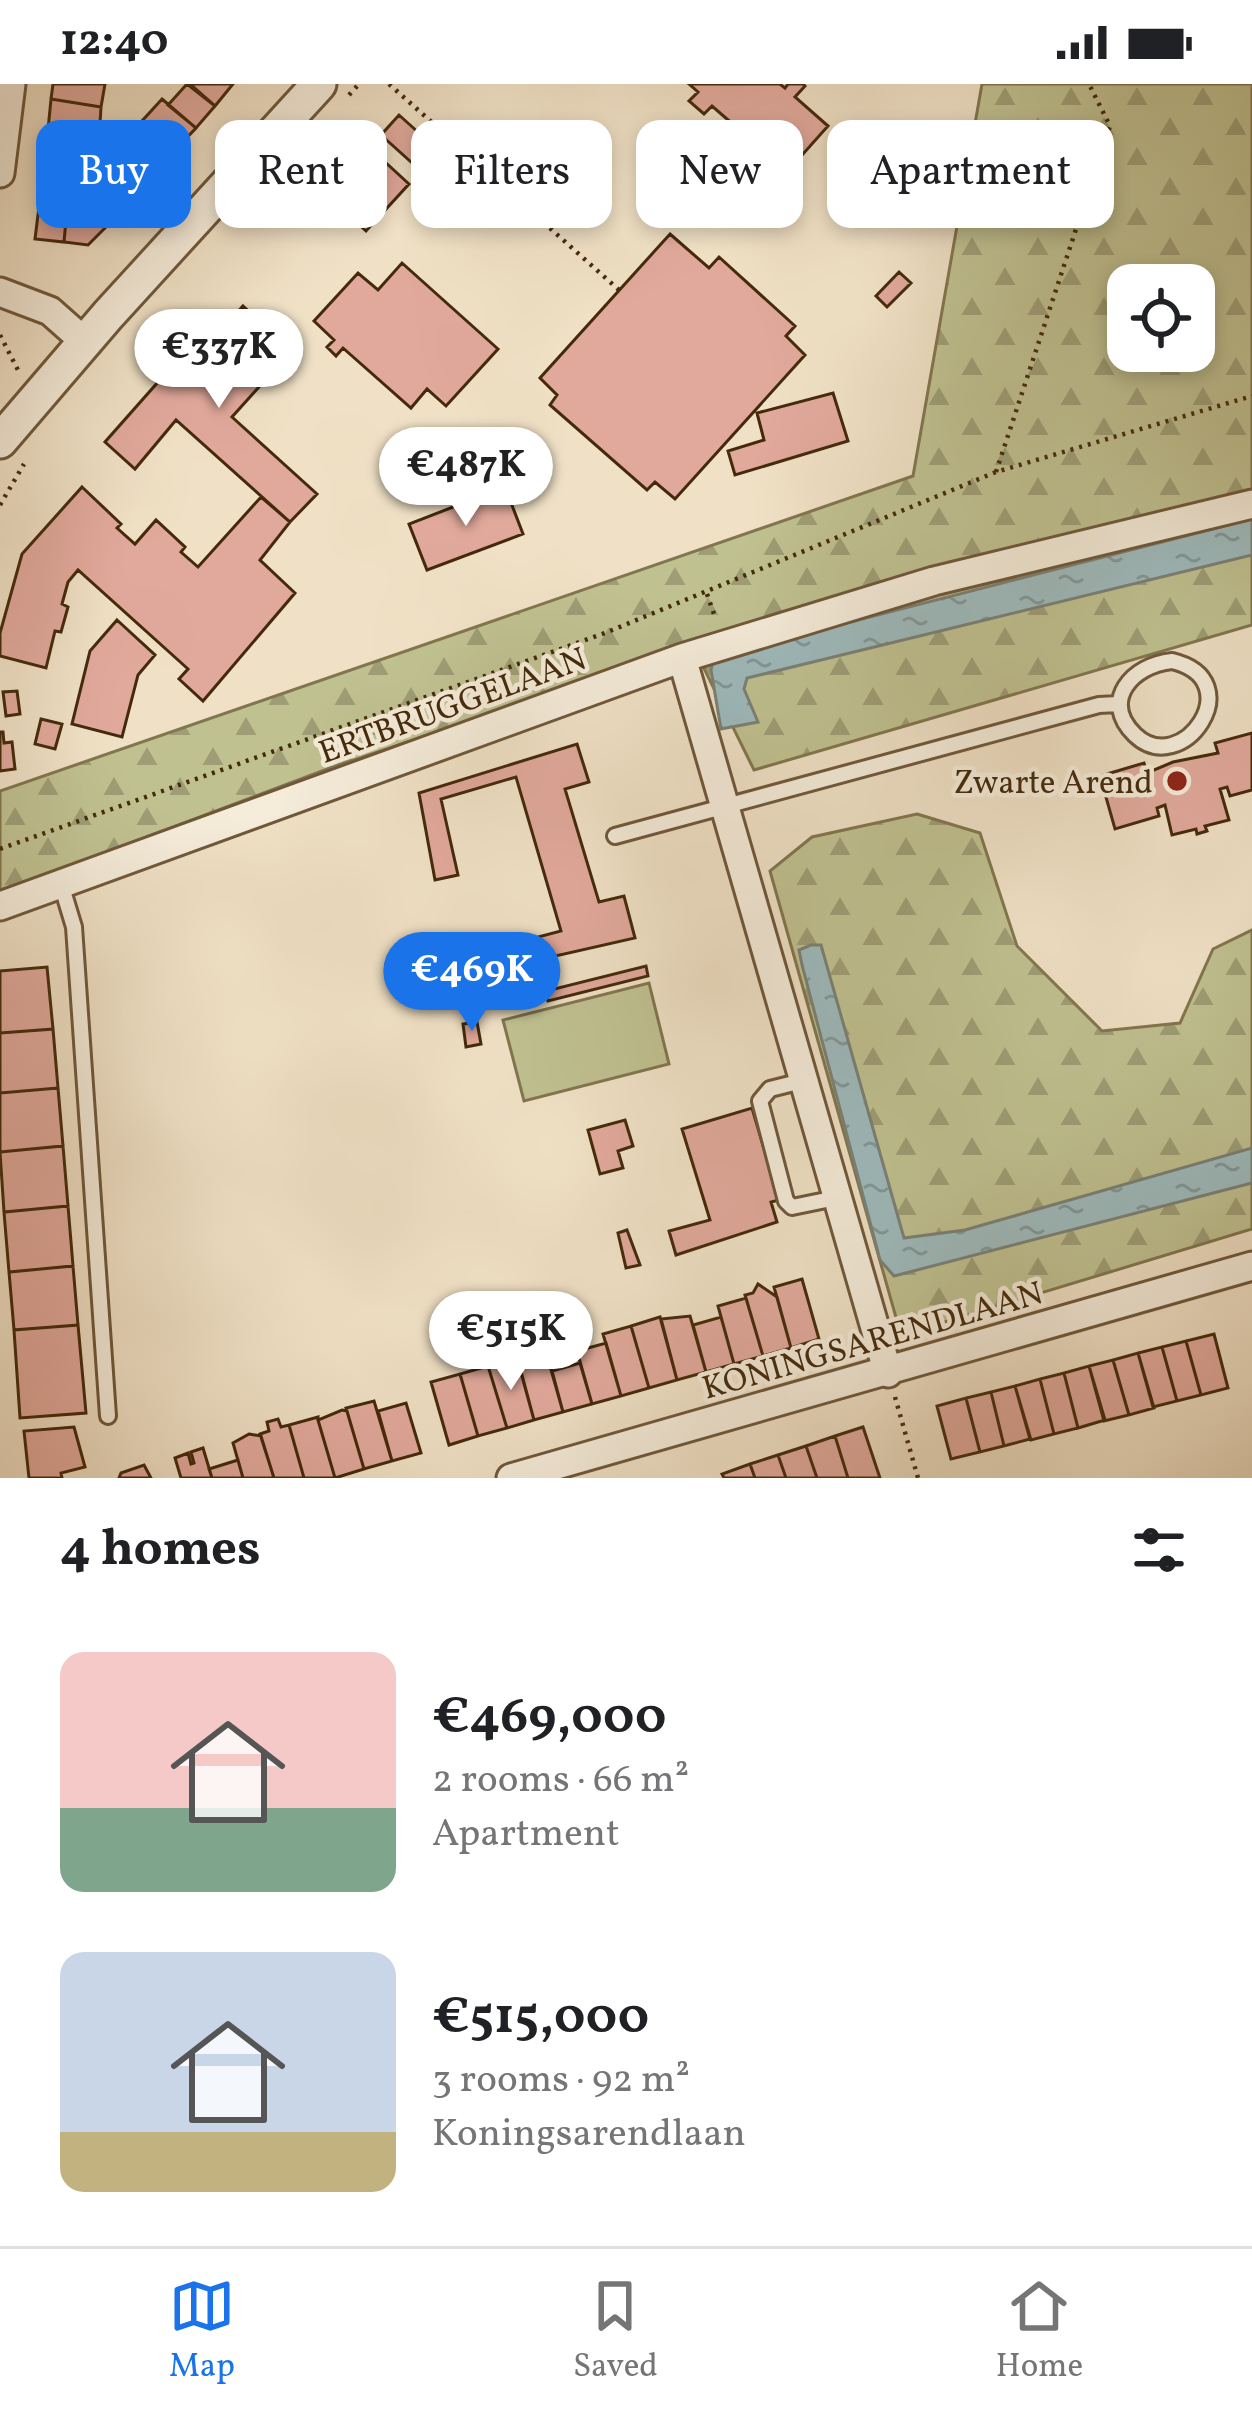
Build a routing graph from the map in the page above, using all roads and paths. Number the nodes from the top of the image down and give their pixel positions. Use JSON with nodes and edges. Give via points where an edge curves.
{"nodes":[{"id":1,"x":11,"y":84,"type":"edge"},
{"id":2,"x":319,"y":84,"type":"edge"},
{"id":3,"x":389,"y":84,"type":"edge"},
{"id":4,"x":1089,"y":84,"type":"edge"},
{"id":5,"x":0,"y":173,"type":"edge"},
{"id":6,"x":619,"y":290,"type":"dead end"},
{"id":7,"x":0,"y":292,"type":"edge"},
{"id":8,"x":0,"y":335,"type":"edge"},
{"id":9,"x":85,"y":342,"type":"junction"},
{"id":10,"x":43,"y":390,"type":"junction"},
{"id":11,"x":1252,"y":396,"type":"edge"},
{"id":12,"x":0,"y":441,"type":"edge"},
{"id":13,"x":996,"y":472,"type":"junction"},
{"id":14,"x":1252,"y":504,"type":"edge"},
{"id":15,"x":682,"y":658,"type":"junction"},
{"id":16,"x":1118,"y":704,"type":"junction"},
{"id":17,"x":724,"y":806,"type":"junction"},
{"id":18,"x":615,"y":836,"type":"dead end"},
{"id":19,"x":0,"y":849,"type":"edge"},
{"id":20,"x":61,"y":884,"type":"junction"},
{"id":21,"x":0,"y":906,"type":"edge"},
{"id":22,"x":802,"y":1081,"type":"junction"},
{"id":23,"x":836,"y":1198,"type":"junction"},
{"id":24,"x":1252,"y":1267,"type":"edge"},
{"id":25,"x":888,"y":1373,"type":"junction"},
{"id":26,"x":108,"y":1416,"type":"dead end"},
{"id":27,"x":602,"y":1466,"type":"edge"},
{"id":28,"x":511,"y":1478,"type":"edge"},
{"id":29,"x":918,"y":1478,"type":"edge"}],
"edges":[{"from":1,"to":5,"type":"street"},
{"from":2,"to":9,"type":"street"},
{"from":3,"to":6,"type":"path"},
{"from":4,"to":13,"type":"path","via":[[1110,126]]},
{"from":7,"to":9,"type":"street","via":[[50,311]]},
{"from":8,"to":10,"type":"path","via":[[14,369]]},
{"from":9,"to":10,"type":"street"},
{"from":10,"to":12,"type":"street"},
{"from":11,"to":13,"type":"path"},
{"from":13,"to":19,"type":"path","via":[[605,633]]},
{"from":14,"to":15,"type":"street","name":"ERTBRUGGELAAN","via":[[934,581]]},
{"from":15,"to":17,"type":"street"},
{"from":15,"to":20,"type":"street","name":"ERTBRUGGELAAN"},
{"from":16,"to":16,"type":"lane","via":[[1134,735],[1162,745],[1208,726],[1214,701],[1196,669],[1172,661],[1137,673]]},
{"from":16,"to":17,"type":"lane"},
{"from":17,"to":18,"type":"lane"},
{"from":17,"to":22,"type":"street"},
{"from":20,"to":21,"type":"street","name":"ERTBRUGGELAAN"},
{"from":20,"to":26,"type":"lane","via":[[74,927]]},
{"from":22,"to":23,"type":"street"},
{"from":22,"to":23,"type":"lane","via":[[760,1100],[786,1201],[792,1207]]},
{"from":23,"to":25,"type":"street"},
{"from":24,"to":25,"type":"street","name":"KONINGSARENDLAAN"},
{"from":25,"to":27,"type":"street","name":"KONINGSARENDLAAN"},
{"from":25,"to":29,"type":"path"},
{"from":27,"to":28,"type":"street","name":"KONINGSARENDLAAN"}]}
